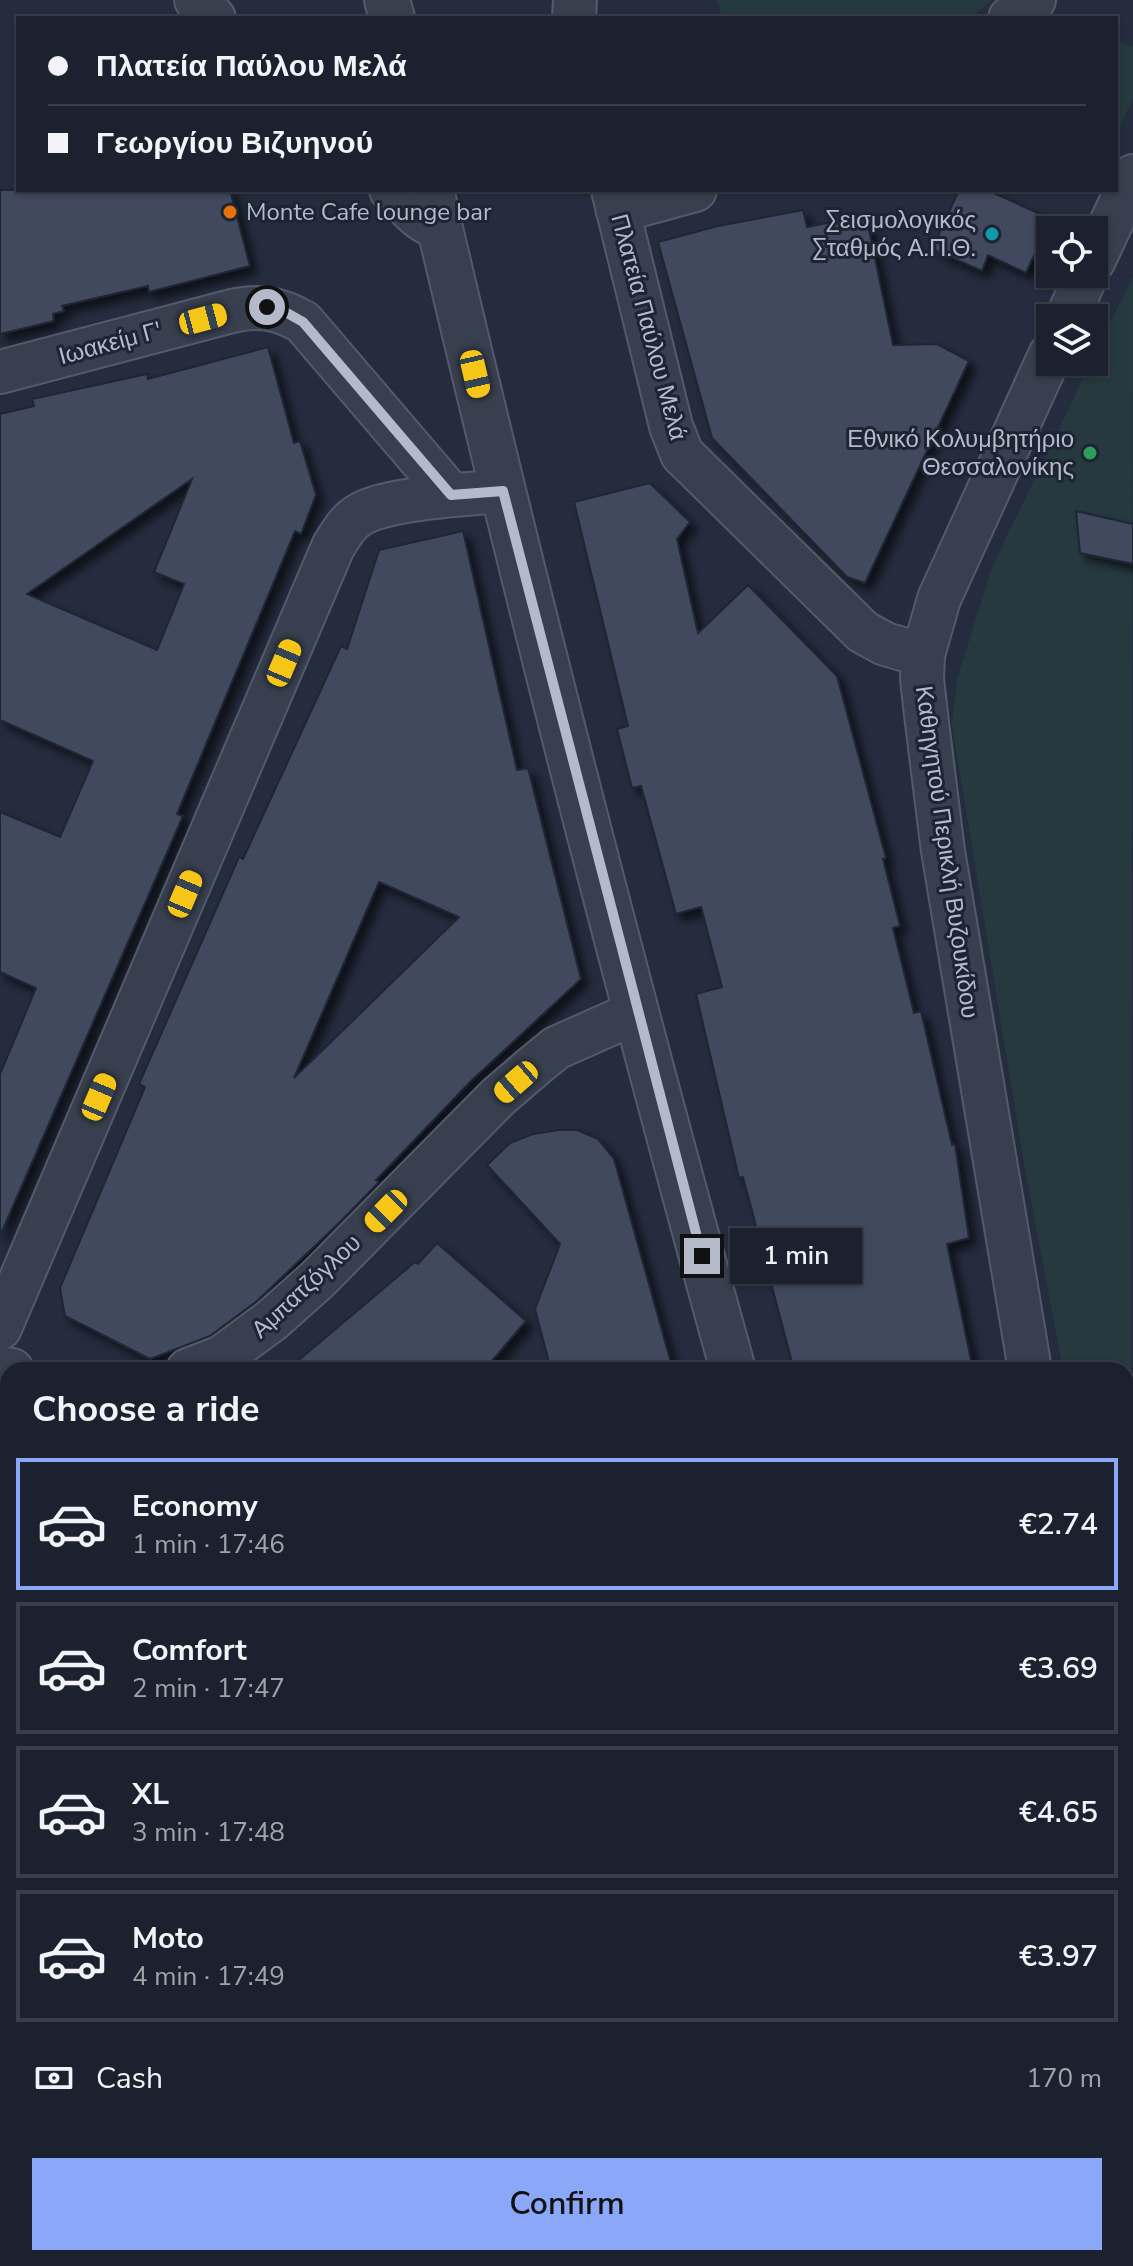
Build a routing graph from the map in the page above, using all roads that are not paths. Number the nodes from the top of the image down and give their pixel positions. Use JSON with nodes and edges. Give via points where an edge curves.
{"nodes":[{"id":1,"x":196,"y":0,"type":"edge"},
{"id":2,"x":1034,"y":0,"type":"edge"},
{"id":3,"x":212,"y":16,"type":"edge"},
{"id":4,"x":1013,"y":16,"type":"edge"},
{"id":5,"x":1133,"y":176,"type":"edge"},
{"id":6,"x":393,"y":192,"type":"edge"},
{"id":7,"x":679,"y":192,"type":"edge"},
{"id":8,"x":616,"y":200,"type":"edge"},
{"id":9,"x":436,"y":209,"type":"edge"},
{"id":10,"x":1108,"y":230,"type":"edge"},
{"id":11,"x":0,"y":372,"type":"edge"},
{"id":12,"x":1040,"y":376,"type":"edge"},
{"id":13,"x":503,"y":491,"type":"junction"},
{"id":14,"x":451,"y":495,"type":"junction"},
{"id":15,"x":923,"y":655,"type":"junction"},
{"id":16,"x":637,"y":1012,"type":"junction"},
{"id":17,"x":0,"y":1328,"type":"edge"},
{"id":18,"x":209,"y":1362,"type":"edge"},
{"id":19,"x":731,"y":1362,"type":"edge"},
{"id":20,"x":1029,"y":1362,"type":"edge"}],
"edges":[{"from":1,"to":3,"type":"street"},
{"from":2,"to":4,"type":"street"},
{"from":5,"to":10,"type":"street"},
{"from":6,"to":9,"type":"street","via":[[431,226]]},
{"from":7,"to":8,"type":"street"},
{"from":8,"to":15,"type":"street","name":"Πλατεία Παύλου Μελά","via":[[682,454],[863,632]]},
{"from":9,"to":13,"type":"street"},
{"from":11,"to":14,"type":"street","name":"Ιωακείμ Γ'","via":[[241,309],[267,307],[303,322]]},
{"from":12,"to":15,"type":"street","name":"Καθηγητού Περικλή Βυζουκίδου","via":[[952,565]]},
{"from":13,"to":14,"type":"street"},
{"from":13,"to":16,"type":"street"},
{"from":14,"to":17,"type":"street","via":[[373,508],[345,526],[333,547]]},
{"from":15,"to":20,"type":"street","name":"Καθηγητού Περικλή Βυζουκίδου","via":[[943,851]]},
{"from":16,"to":18,"type":"street","name":"Αμπατζόγλου","via":[[556,1048],[498,1097],[318,1279],[272,1320]]},
{"from":16,"to":19,"type":"street"}]}
